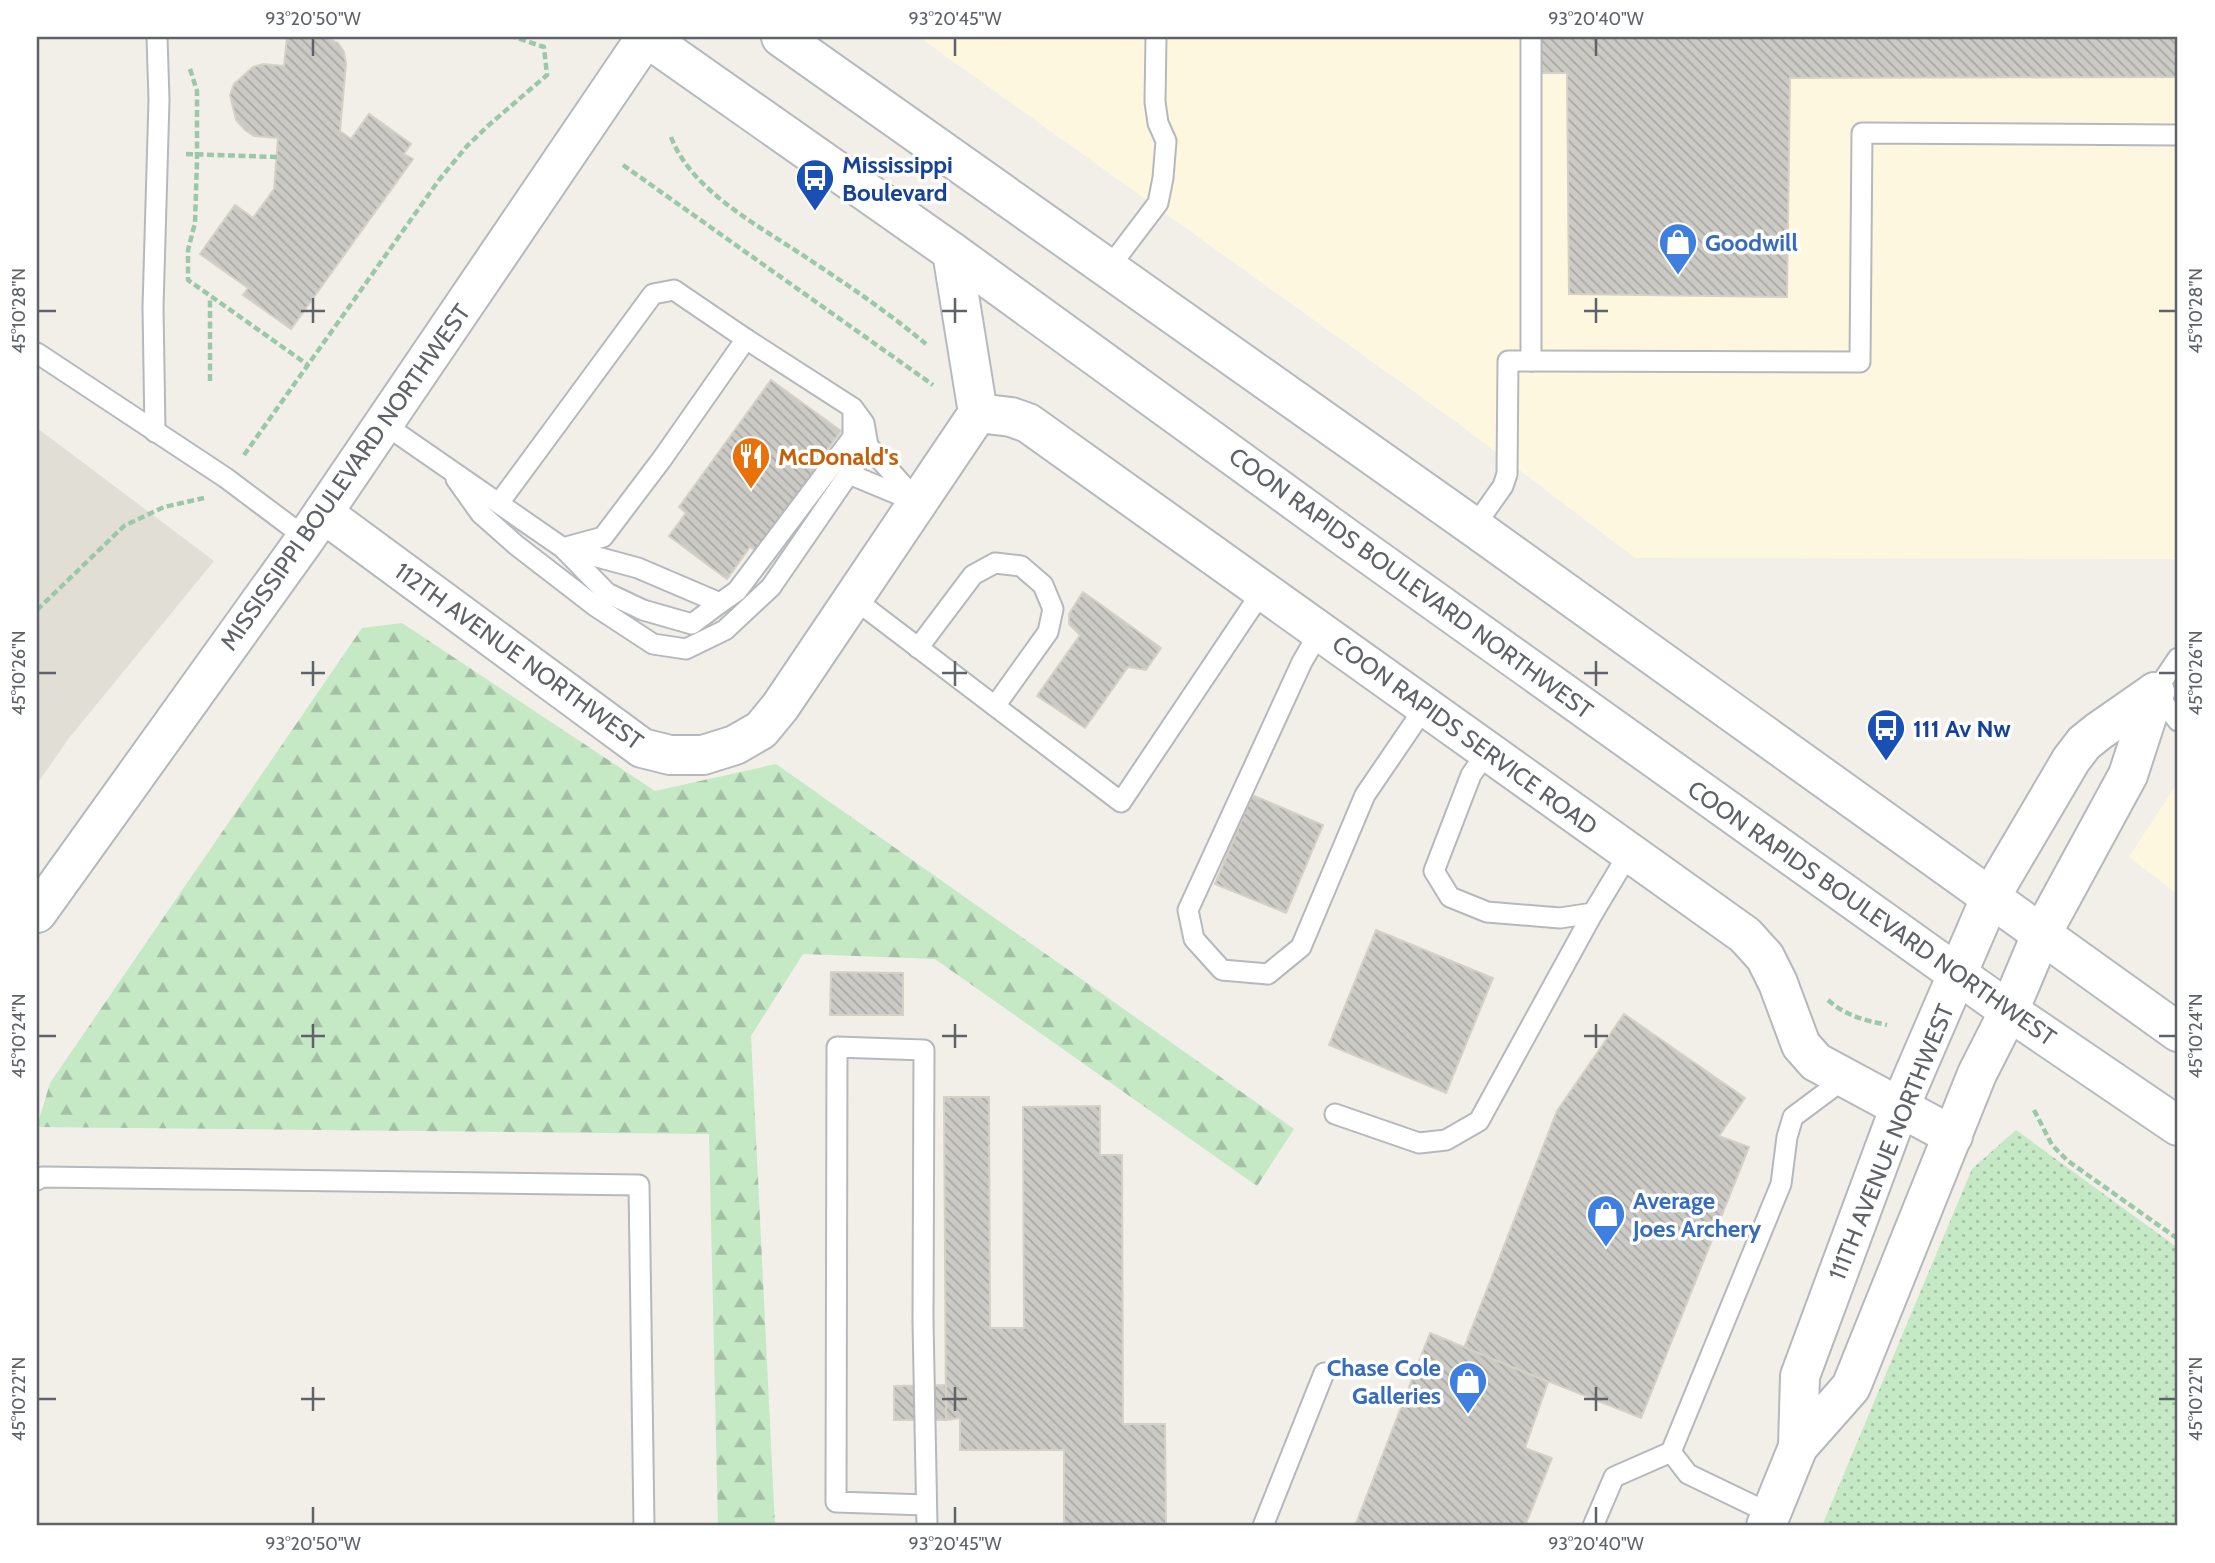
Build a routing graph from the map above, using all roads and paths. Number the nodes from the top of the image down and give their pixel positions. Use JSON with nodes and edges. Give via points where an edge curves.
{"nodes":[{"id":1,"x":157,"y":37,"type":"edge"},
{"id":2,"x":514,"y":37,"type":"edge"},
{"id":3,"x":646,"y":37,"type":"edge"},
{"id":4,"x":782,"y":37,"type":"edge"},
{"id":5,"x":1156,"y":37,"type":"edge"},
{"id":6,"x":1531,"y":37,"type":"edge"},
{"id":7,"x":186,"y":60,"type":"dead end"},
{"id":8,"x":2178,"y":135,"type":"edge"},
{"id":9,"x":671,"y":137,"type":"dead end"},
{"id":10,"x":197,"y":154,"type":"junction"},
{"id":11,"x":157,"y":155,"type":"junction"},
{"id":12,"x":277,"y":157,"type":"dead end"},
{"id":13,"x":623,"y":165,"type":"dead end"},
{"id":14,"x":952,"y":251,"type":"junction"},
{"id":15,"x":1108,"y":268,"type":"junction"},
{"id":16,"x":210,"y":297,"type":"junction"},
{"id":17,"x":746,"y":339,"type":"junction"},
{"id":18,"x":929,"y":347,"type":"dead end"},
{"id":19,"x":37,"y":353,"type":"edge"},
{"id":20,"x":1531,"y":361,"type":"junction"},
{"id":21,"x":308,"y":365,"type":"junction"},
{"id":22,"x":210,"y":382,"type":"dead end"},
{"id":23,"x":940,"y":390,"type":"dead end"},
{"id":24,"x":853,"y":408,"type":"junction"},
{"id":25,"x":978,"y":413,"type":"junction"},
{"id":26,"x":384,"y":424,"type":"junction"},
{"id":27,"x":155,"y":432,"type":"junction"},
{"id":28,"x":867,"y":446,"type":"junction"},
{"id":29,"x":239,"y":460,"type":"dead end"},
{"id":30,"x":447,"y":467,"type":"junction"},
{"id":31,"x":849,"y":474,"type":"junction"},
{"id":32,"x":213,"y":495,"type":"dead end"},
{"id":33,"x":918,"y":502,"type":"junction"},
{"id":34,"x":499,"y":503,"type":"junction"},
{"id":35,"x":314,"y":526,"type":"junction"},
{"id":36,"x":1474,"y":527,"type":"junction"},
{"id":37,"x":563,"y":548,"type":"junction"},
{"id":38,"x":1263,"y":590,"type":"junction"},
{"id":39,"x":853,"y":598,"type":"junction"},
{"id":40,"x":720,"y":603,"type":"junction"},
{"id":41,"x":37,"y":610,"type":"edge"},
{"id":42,"x":1320,"y":631,"type":"junction"},
{"id":43,"x":918,"y":648,"type":"junction"},
{"id":44,"x":2178,"y":658,"type":"edge"},
{"id":45,"x":2155,"y":692,"type":"junction"},
{"id":46,"x":995,"y":706,"type":"junction"},
{"id":47,"x":1425,"y":707,"type":"junction"},
{"id":48,"x":2178,"y":721,"type":"edge"},
{"id":49,"x":1487,"y":752,"type":"junction"},
{"id":50,"x":1629,"y":853,"type":"junction"},
{"id":51,"x":1991,"y":896,"type":"junction"},
{"id":52,"x":37,"y":913,"type":"edge"},
{"id":53,"x":1593,"y":913,"type":"junction"},
{"id":54,"x":2042,"y":934,"type":"junction"},
{"id":55,"x":1959,"y":974,"type":"junction"},
{"id":56,"x":2009,"y":1011,"type":"junction"},
{"id":57,"x":2178,"y":1032,"type":"edge"},
{"id":58,"x":1844,"y":1079,"type":"junction"},
{"id":59,"x":1899,"y":1109,"type":"junction"},
{"id":60,"x":2034,"y":1110,"type":"dead end"},
{"id":61,"x":1335,"y":1114,"type":"dead end"},
{"id":62,"x":2178,"y":1126,"type":"edge"},
{"id":63,"x":1953,"y":1136,"type":"junction"},
{"id":64,"x":37,"y":1180,"type":"edge"},
{"id":65,"x":2178,"y":1238,"type":"edge"},
{"id":66,"x":1324,"y":1373,"type":"dead end"},
{"id":67,"x":1798,"y":1447,"type":"junction"},
{"id":68,"x":1671,"y":1452,"type":"junction"},
{"id":69,"x":926,"y":1504,"type":"junction"},
{"id":70,"x":1769,"y":1520,"type":"edge"},
{"id":71,"x":645,"y":1526,"type":"edge"},
{"id":72,"x":927,"y":1526,"type":"edge"},
{"id":73,"x":1263,"y":1526,"type":"edge"},
{"id":74,"x":1593,"y":1526,"type":"edge"}],
"edges":[{"from":1,"to":11,"type":"lane"},
{"from":2,"to":21,"type":"path","via":[[544,47],[547,75],[467,146]]},
{"from":3,"to":14,"type":"street","name":"COON RAPIDS BOULEVARD NORTHWEST"},
{"from":3,"to":26,"type":"street","name":"MISSISSIPPI BOULEVARD NORTHWEST"},
{"from":4,"to":15,"type":"street"},
{"from":5,"to":15,"type":"lane","via":[[1155,102],[1166,141],[1158,203]]},
{"from":6,"to":20,"type":"lane"},
{"from":7,"to":10,"type":"path","via":[[197,91]]},
{"from":8,"to":20,"type":"lane","via":[[1862,133],[1860,362]]},
{"from":9,"to":18,"type":"path","via":[[682,161],[709,190],[885,310]]},
{"from":10,"to":11,"type":"path"},
{"from":10,"to":12,"type":"path"},
{"from":10,"to":16,"type":"path","via":[[188,280]]},
{"from":11,"to":27,"type":"lane"},
{"from":13,"to":23,"type":"path"},
{"from":14,"to":25,"type":"street"},
{"from":14,"to":55,"type":"street","name":"COON RAPIDS BOULEVARD NORTHWEST"},
{"from":15,"to":36,"type":"street"},
{"from":16,"to":21,"type":"path"},
{"from":16,"to":22,"type":"path"},
{"from":17,"to":24,"type":"lane"},
{"from":17,"to":34,"type":"lane","via":[[674,290],[653,294]]},
{"from":17,"to":37,"type":"lane","via":[[603,537]]},
{"from":19,"to":27,"type":"lane"},
{"from":20,"to":36,"type":"lane","via":[[1508,361],[1507,474]]},
{"from":21,"to":29,"type":"path"},
{"from":24,"to":28,"type":"lane","via":[[864,423]]},
{"from":24,"to":40,"type":"lane","via":[[853,437],[737,591]]},
{"from":25,"to":33,"type":"street","name":"112TH AVENUE NORTHWEST"},
{"from":25,"to":38,"type":"street","name":"COON RAPIDS SERVICE ROAD","via":[[1028,423]]},
{"from":26,"to":30,"type":"lane"},
{"from":26,"to":35,"type":"street","name":"MISSISSIPPI BOULEVARD NORTHWEST"},
{"from":27,"to":35,"type":"lane"},
{"from":28,"to":31,"type":"lane"},
{"from":28,"to":33,"type":"lane"},
{"from":30,"to":31,"type":"lane","via":[[481,514],[595,606],[653,644],[685,649],[725,630],[771,586]]},
{"from":30,"to":34,"type":"lane"},
{"from":31,"to":33,"type":"lane"},
{"from":32,"to":41,"type":"path","via":[[164,508],[124,526]]},
{"from":33,"to":39,"type":"street","name":"112TH AVENUE NORTHWEST"},
{"from":34,"to":37,"type":"lane"},
{"from":35,"to":39,"type":"street","name":"112TH AVENUE NORTHWEST","via":[[642,748],[670,755],[703,755],[761,730]]},
{"from":35,"to":52,"type":"street","name":"MISSISSIPPI BOULEVARD NORTHWEST"},
{"from":36,"to":51,"type":"street"},
{"from":37,"to":40,"type":"lane","via":[[638,568]]},
{"from":37,"to":40,"type":"lane","via":[[607,593],[643,610],[692,624]]},
{"from":38,"to":42,"type":"street","name":"COON RAPIDS SERVICE ROAD"},
{"from":38,"to":46,"type":"lane","via":[[1121,802]]},
{"from":39,"to":43,"type":"lane"},
{"from":42,"to":47,"type":"street","name":"COON RAPIDS SERVICE ROAD"},
{"from":42,"to":47,"type":"lane","via":[[1188,910],[1194,939],[1222,970],[1268,974],[1301,947],[1365,795]]},
{"from":43,"to":46,"type":"lane"},
{"from":43,"to":46,"type":"lane","via":[[973,575],[995,563],[1021,566],[1043,584],[1053,609],[1048,632]]},
{"from":44,"to":45,"type":"lane"},
{"from":45,"to":48,"type":"lane"},
{"from":45,"to":51,"type":"street","name":"111TH AVENUE NORTHWEST","via":[[2084,743]]},
{"from":45,"to":54,"type":"street","name":"111TH AVENUE NORTHWEST","via":[[2128,775]]},
{"from":47,"to":49,"type":"street","name":"COON RAPIDS SERVICE ROAD"},
{"from":49,"to":50,"type":"street","name":"COON RAPIDS SERVICE ROAD"},
{"from":49,"to":53,"type":"lane","via":[[1471,775],[1434,870],[1450,897],[1487,912],[1560,918]]},
{"from":50,"to":53,"type":"lane"},
{"from":50,"to":58,"type":"street","name":"COON RAPIDS SERVICE ROAD","via":[[1745,935],[1765,957],[1801,1045],[1816,1062]]},
{"from":51,"to":54,"type":"street"},
{"from":51,"to":55,"type":"street","name":"111TH AVENUE NORTHWEST"},
{"from":53,"to":61,"type":"lane","via":[[1479,1121],[1446,1140],[1419,1143]]},
{"from":54,"to":56,"type":"street","name":"111TH AVENUE NORTHWEST"},
{"from":54,"to":57,"type":"street"},
{"from":55,"to":56,"type":"street","name":"COON RAPIDS BOULEVARD NORTHWEST"},
{"from":55,"to":59,"type":"street","name":"111TH AVENUE NORTHWEST"},
{"from":56,"to":62,"type":"street","name":"COON RAPIDS BOULEVARD NORTHWEST"},
{"from":56,"to":63,"type":"street","name":"111TH AVENUE NORTHWEST"},
{"from":58,"to":59,"type":"street","name":"COON RAPIDS SERVICE ROAD"},
{"from":58,"to":68,"type":"lane","via":[[1793,1117],[1782,1184]]},
{"from":59,"to":63,"type":"street","name":"COON RAPIDS SERVICE ROAD"},
{"from":59,"to":67,"type":"street","name":"111TH AVENUE NORTHWEST","via":[[1800,1376]]},
{"from":60,"to":65,"type":"path","via":[[2052,1145],[2068,1161]]},
{"from":63,"to":67,"type":"street","name":"111TH AVENUE NORTHWEST","via":[[1851,1387]]},
{"from":64,"to":71,"type":"lane","via":[[639,1185]]},
{"from":66,"to":73,"type":"lane"},
{"from":67,"to":70,"type":"street","name":"111TH AVENUE NORTHWEST"},
{"from":68,"to":70,"type":"lane","via":[[1688,1475]]},
{"from":68,"to":74,"type":"lane","via":[[1614,1477]]},
{"from":69,"to":69,"type":"lane","via":[[924,1050],[837,1048],[836,1502]]},
{"from":69,"to":72,"type":"lane"}]}
